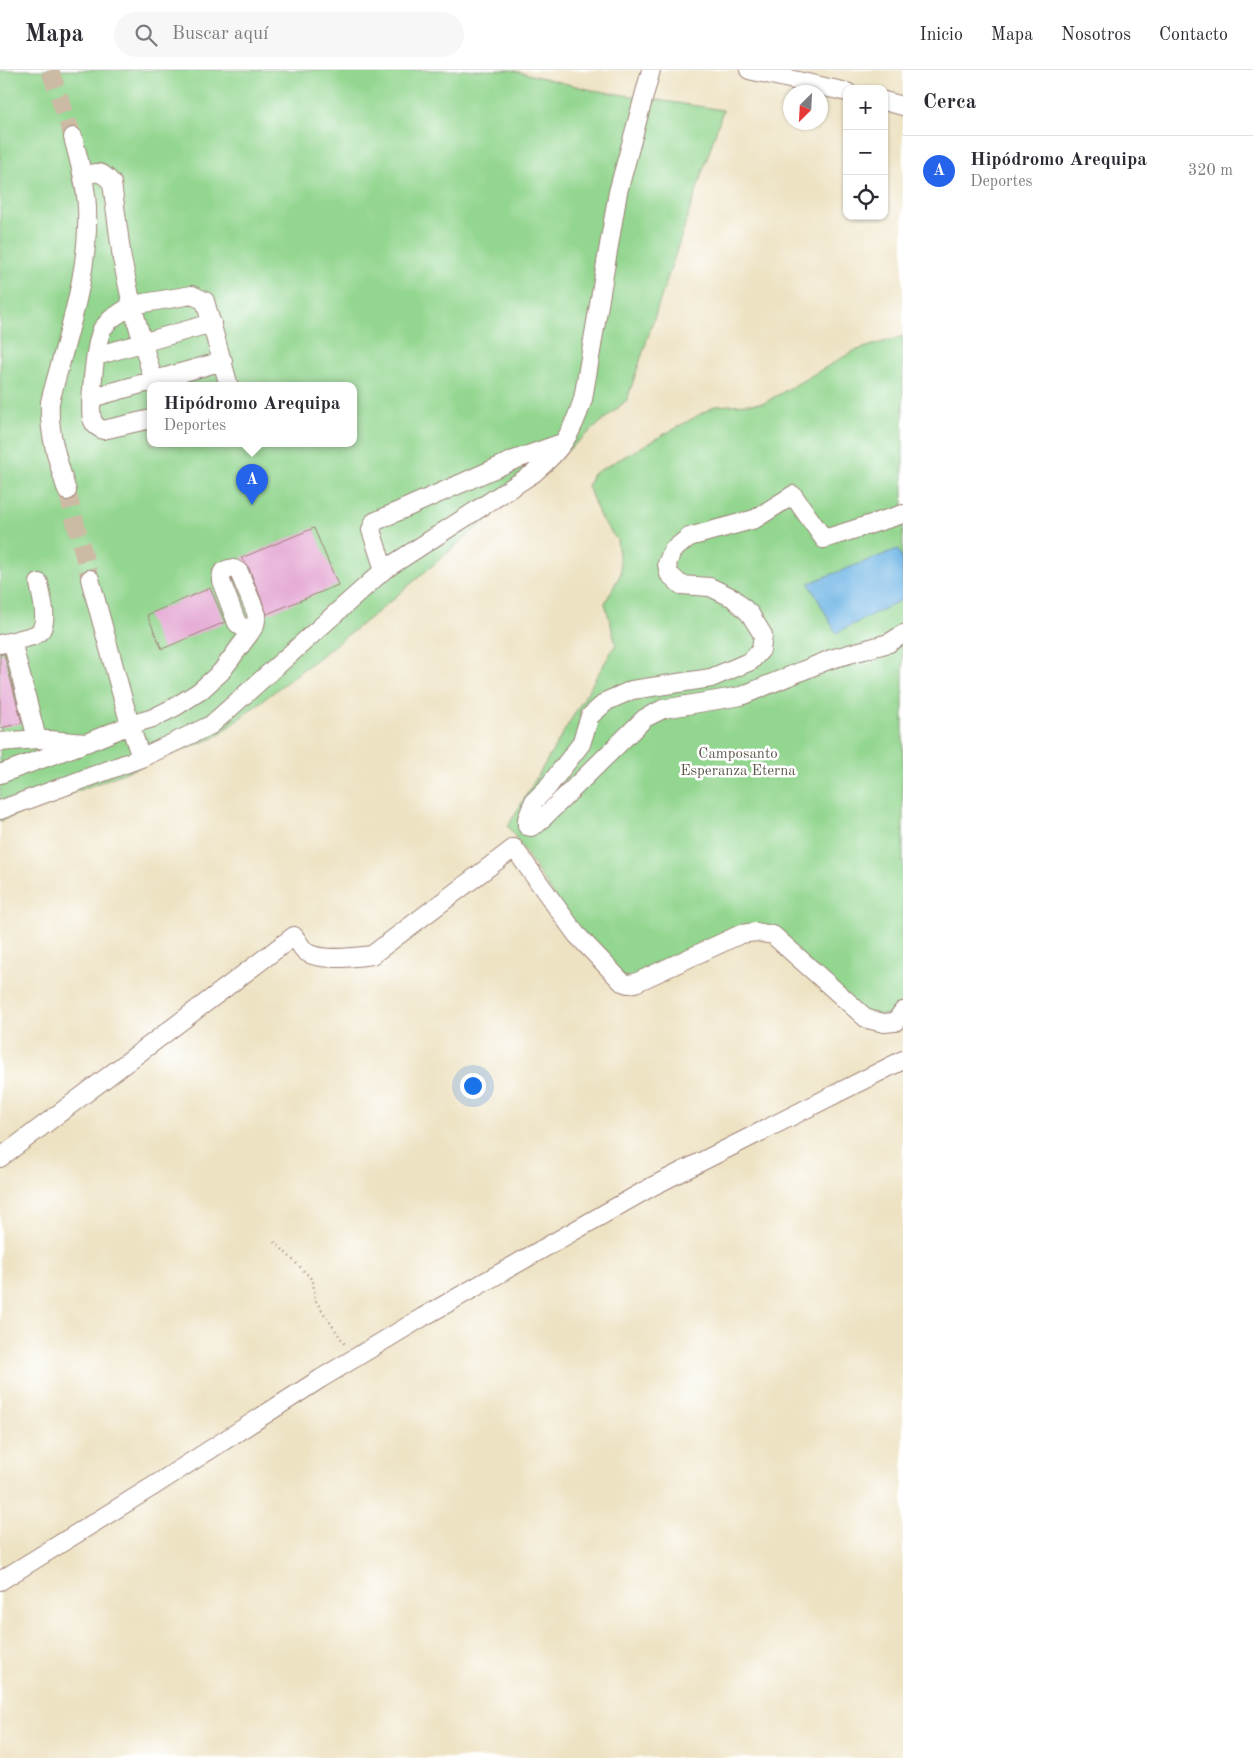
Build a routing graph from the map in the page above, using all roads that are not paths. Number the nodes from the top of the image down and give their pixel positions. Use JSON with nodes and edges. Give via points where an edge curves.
{"nodes":[{"id":1,"x":651,"y":70,"type":"edge"},
{"id":2,"x":750,"y":70,"type":"edge"},
{"id":3,"x":843,"y":91,"type":"edge"},
{"id":4,"x":888,"y":102,"type":"edge"},
{"id":5,"x":903,"y":106,"type":"edge"},
{"id":6,"x":73,"y":137,"type":"tunnel mouth"},
{"id":7,"x":83,"y":176,"type":"junction"},
{"id":8,"x":132,"y":305,"type":"junction"},
{"id":9,"x":212,"y":323,"type":"junction"},
{"id":10,"x":142,"y":343,"type":"junction"},
{"id":11,"x":96,"y":356,"type":"junction"},
{"id":12,"x":223,"y":361,"type":"junction"},
{"id":13,"x":154,"y":382,"type":"edge"},
{"id":14,"x":157,"y":382,"type":"edge"},
{"id":15,"x":228,"y":382,"type":"edge"},
{"id":16,"x":147,"y":385,"type":"edge"},
{"id":17,"x":91,"y":398,"type":"junction"},
{"id":18,"x":147,"y":419,"type":"edge"},
{"id":19,"x":565,"y":442,"type":"junction"},
{"id":20,"x":67,"y":491,"type":"tunnel mouth"},
{"id":21,"x":903,"y":514,"type":"edge"},
{"id":22,"x":384,"y":570,"type":"junction"},
{"id":23,"x":90,"y":579,"type":"tunnel mouth"},
{"id":24,"x":39,"y":583,"type":"dead end"},
{"id":25,"x":250,"y":634,"type":"dead end"},
{"id":26,"x":903,"y":634,"type":"edge"},
{"id":27,"x":6,"y":642,"type":"edge"},
{"id":28,"x":130,"y":725,"type":"junction"},
{"id":29,"x":38,"y":739,"type":"junction"},
{"id":30,"x":0,"y":742,"type":"edge"},
{"id":31,"x":86,"y":743,"type":"junction"},
{"id":32,"x":141,"y":758,"type":"junction"},
{"id":33,"x":0,"y":774,"type":"edge"},
{"id":34,"x":0,"y":810,"type":"edge"},
{"id":35,"x":903,"y":1011,"type":"edge"},
{"id":36,"x":903,"y":1060,"type":"edge"},
{"id":37,"x":0,"y":1158,"type":"edge"},
{"id":38,"x":0,"y":1581,"type":"edge"}],
"edges":[{"from":1,"to":19,"type":"street","via":[[618,192],[583,399],[577,420]]},
{"from":2,"to":3,"type":"street"},
{"from":4,"to":5,"type":"street"},
{"from":6,"to":7,"type":"street"},
{"from":7,"to":8,"type":"street","via":[[95,172],[106,175],[112,183],[122,260]]},
{"from":7,"to":20,"type":"street","via":[[87,206],[85,257],[50,402],[49,419]]},
{"from":8,"to":9,"type":"street","via":[[192,295],[205,301]]},
{"from":8,"to":10,"type":"street"},
{"from":8,"to":11,"type":"street","via":[[110,319],[102,329]]},
{"from":9,"to":10,"type":"street"},
{"from":9,"to":12,"type":"street"},
{"from":10,"to":11,"type":"street"},
{"from":10,"to":13,"type":"street"},
{"from":11,"to":17,"type":"street"},
{"from":12,"to":14,"type":"street"},
{"from":12,"to":15,"type":"street"},
{"from":16,"to":17,"type":"street"},
{"from":17,"to":18,"type":"street","via":[[92,420],[98,428],[108,430]]},
{"from":19,"to":22,"type":"street","via":[[534,473]]},
{"from":19,"to":22,"type":"street","via":[[514,460],[374,522],[371,530]]},
{"from":21,"to":26,"type":"street","via":[[824,539],[794,495],[755,518],[689,537],[672,551],[667,564],[668,574],[681,585],[710,587],[733,598],[750,614],[763,635],[761,650],[752,661],[711,678],[632,690],[607,701],[590,716],[581,744],[534,801],[527,826],[537,824],[645,718],[663,709],[740,696],[831,659],[889,643]]},
{"from":22,"to":32,"type":"street","via":[[220,718]]},
{"from":23,"to":28,"type":"street"},
{"from":24,"to":27,"type":"street","via":[[46,620],[42,629],[36,635]]},
{"from":25,"to":28,"type":"street","via":[[222,672],[200,691],[153,718]]},
{"from":27,"to":29,"type":"street"},
{"from":28,"to":31,"type":"street"},
{"from":28,"to":32,"type":"street"},
{"from":29,"to":30,"type":"street"},
{"from":29,"to":31,"type":"street"},
{"from":31,"to":33,"type":"street"},
{"from":32,"to":34,"type":"street"},
{"from":35,"to":37,"type":"street","via":[[895,1022],[884,1024],[867,1019],[773,935],[756,932],[740,934],[635,983],[622,982],[576,934],[514,848],[372,955],[322,957],[306,952],[294,936]]},
{"from":36,"to":38,"type":"street","via":[[653,1186],[423,1316]]}]}
